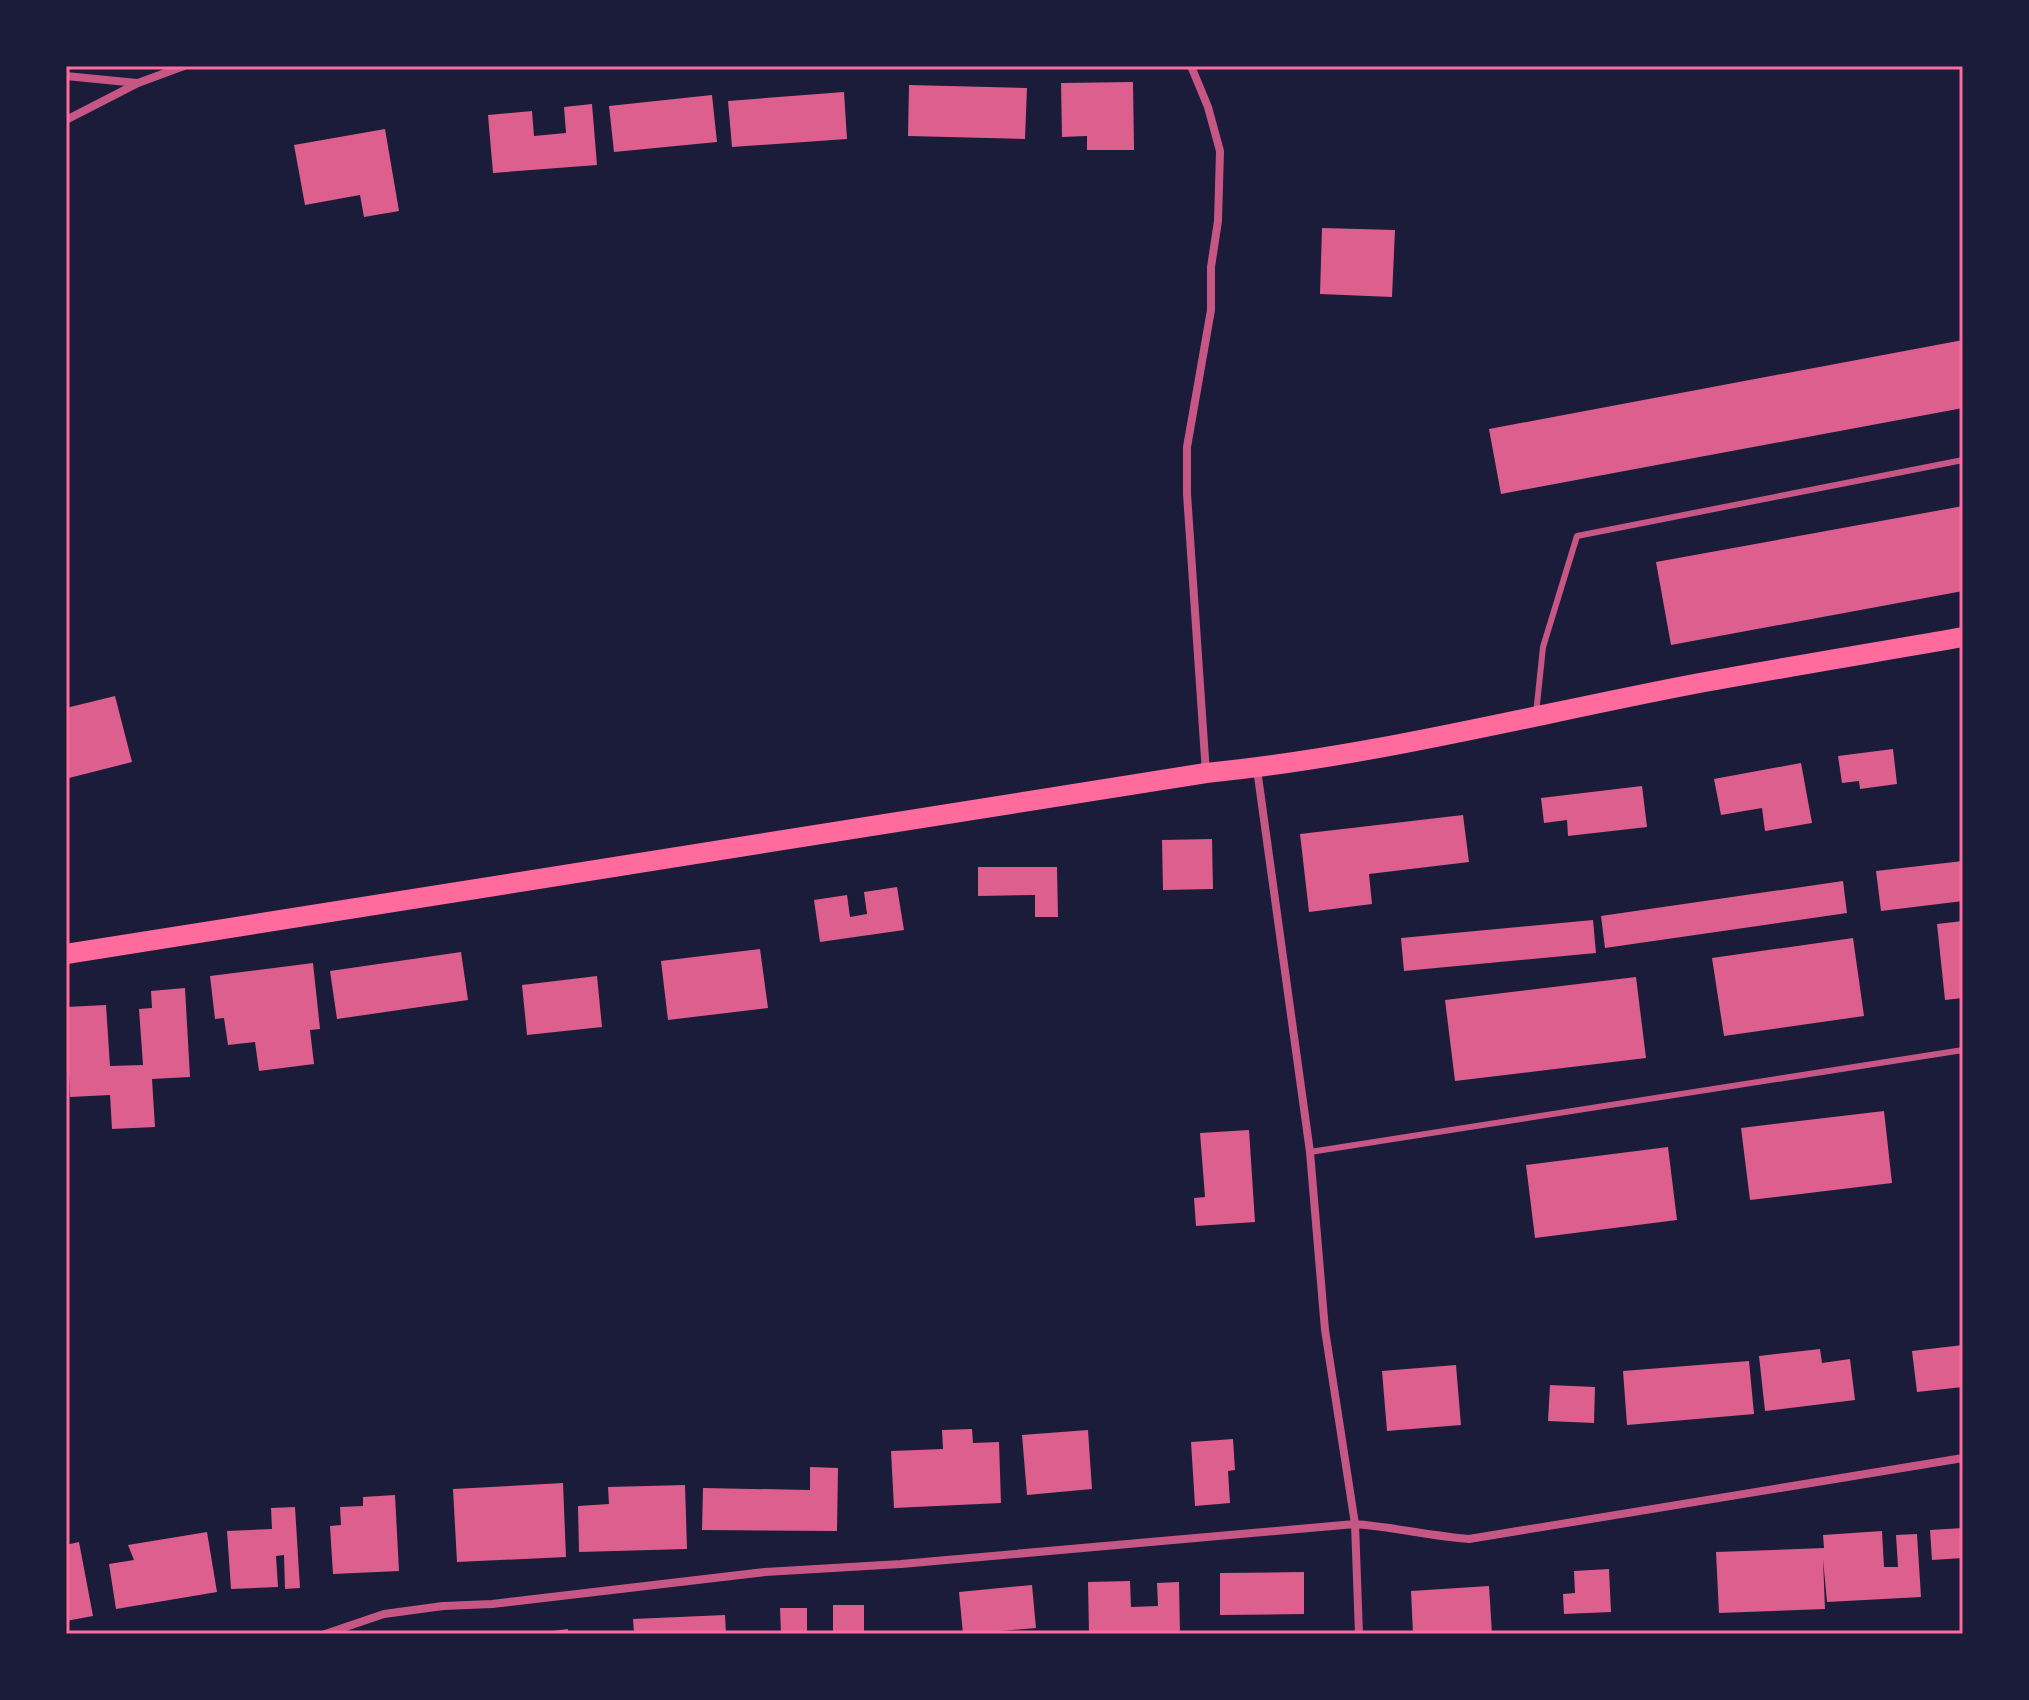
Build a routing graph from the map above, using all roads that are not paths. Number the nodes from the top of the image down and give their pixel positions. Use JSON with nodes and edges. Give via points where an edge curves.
{"nodes":[{"id":1,"x":184,"y":66,"type":"edge"},
{"id":2,"x":1191,"y":66,"type":"edge"},
{"id":3,"x":66,"y":76,"type":"edge"},
{"id":4,"x":138,"y":83,"type":"junction"},
{"id":5,"x":66,"y":120,"type":"edge"},
{"id":6,"x":1963,"y":460,"type":"edge"},
{"id":7,"x":1963,"y":637,"type":"edge"},
{"id":8,"x":1536,"y":718,"type":"junction"},
{"id":9,"x":1257,"y":768,"type":"junction"},
{"id":10,"x":1206,"y":773,"type":"junction"},
{"id":11,"x":66,"y":954,"type":"edge"},
{"id":12,"x":1963,"y":1050,"type":"edge"},
{"id":13,"x":1310,"y":1152,"type":"junction"},
{"id":14,"x":1963,"y":1458,"type":"edge"},
{"id":15,"x":1355,"y":1524,"type":"junction"},
{"id":16,"x":325,"y":1634,"type":"edge"},
{"id":17,"x":1359,"y":1634,"type":"edge"}],
"edges":[{"from":1,"to":4,"type":"street"},
{"from":2,"to":10,"type":"street","via":[[1220,151],[1211,310],[1187,447]]},
{"from":3,"to":4,"type":"street"},
{"from":4,"to":5,"type":"street"},
{"from":6,"to":8,"type":"lane","via":[[1577,536],[1543,647]]},
{"from":7,"to":8,"type":"main road"},
{"from":8,"to":9,"type":"main road"},
{"from":9,"to":10,"type":"main road"},
{"from":9,"to":13,"type":"street"},
{"from":10,"to":11,"type":"main road"},
{"from":12,"to":13,"type":"lane"},
{"from":13,"to":15,"type":"street","via":[[1325,1330]]},
{"from":14,"to":15,"type":"street","via":[[1469,1539]]},
{"from":15,"to":16,"type":"street","via":[[765,1572],[443,1606],[384,1614]]},
{"from":15,"to":17,"type":"street"}]}
